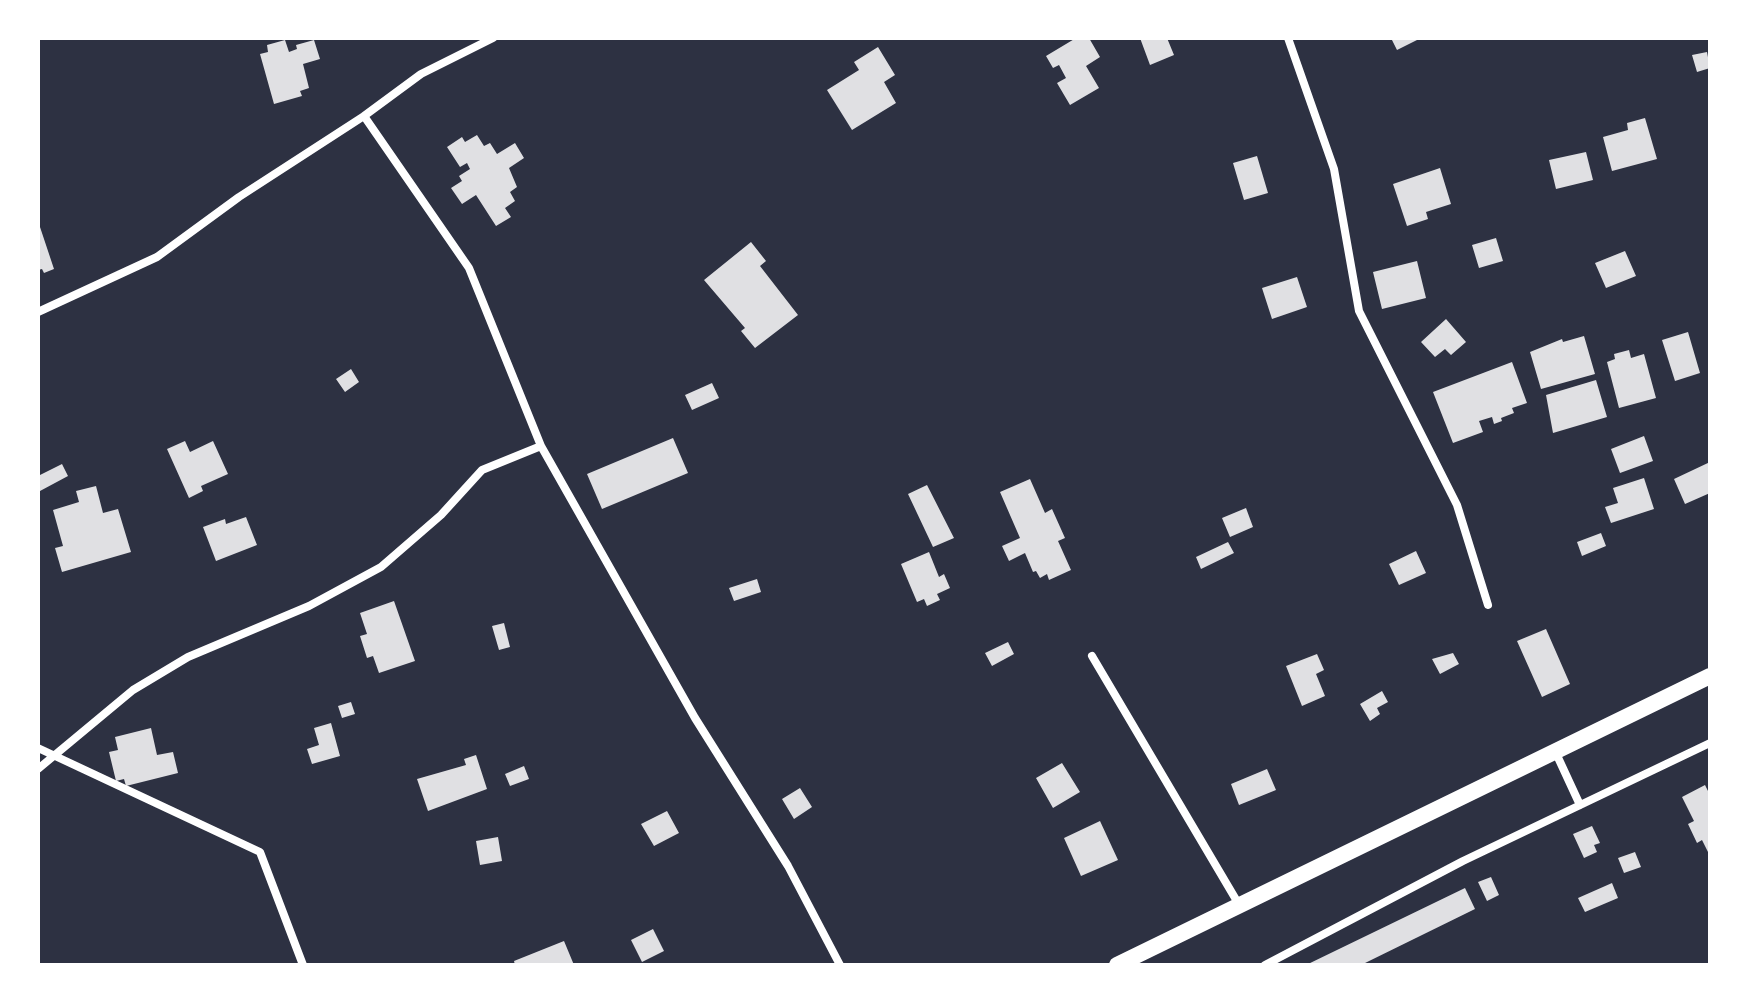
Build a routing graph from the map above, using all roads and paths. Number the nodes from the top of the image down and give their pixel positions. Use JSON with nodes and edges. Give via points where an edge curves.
{"nodes":[{"id":1,"x":493,"y":38,"type":"edge"},
{"id":2,"x":1288,"y":38,"type":"edge"},
{"id":3,"x":364,"y":116,"type":"junction"},
{"id":4,"x":38,"y":312,"type":"edge"},
{"id":5,"x":541,"y":446,"type":"junction"},
{"id":6,"x":1488,"y":605,"type":"dead end"},
{"id":7,"x":1092,"y":656,"type":"dead end"},
{"id":8,"x":1710,"y":676,"type":"edge"},
{"id":9,"x":1710,"y":743,"type":"edge"},
{"id":10,"x":38,"y":748,"type":"edge"},
{"id":11,"x":1555,"y":751,"type":"junction"},
{"id":12,"x":54,"y":755,"type":"junction"},
{"id":13,"x":38,"y":769,"type":"edge"},
{"id":14,"x":1580,"y":805,"type":"junction"},
{"id":15,"x":1238,"y":903,"type":"junction"},
{"id":16,"x":303,"y":965,"type":"edge"},
{"id":17,"x":840,"y":965,"type":"edge"},
{"id":18,"x":1117,"y":965,"type":"edge"},
{"id":19,"x":1265,"y":965,"type":"edge"}],
"edges":[{"from":1,"to":3,"type":"street","via":[[421,74]]},
{"from":2,"to":6,"type":"street","via":[[1334,169],[1359,311],[1457,505]]},
{"from":3,"to":4,"type":"street","via":[[157,257]]},
{"from":3,"to":5,"type":"street","via":[[469,268]]},
{"from":5,"to":12,"type":"street","via":[[482,470],[381,567],[309,606],[177,664],[133,690]]},
{"from":5,"to":17,"type":"street","via":[[695,718],[788,866]]},
{"from":7,"to":15,"type":"street"},
{"from":8,"to":11,"type":"main road"},
{"from":9,"to":14,"type":"street"},
{"from":10,"to":12,"type":"street"},
{"from":11,"to":14,"type":"street"},
{"from":11,"to":15,"type":"main road"},
{"from":12,"to":13,"type":"street"},
{"from":12,"to":16,"type":"street","via":[[260,852]]},
{"from":14,"to":19,"type":"street"},
{"from":15,"to":18,"type":"main road"}]}
